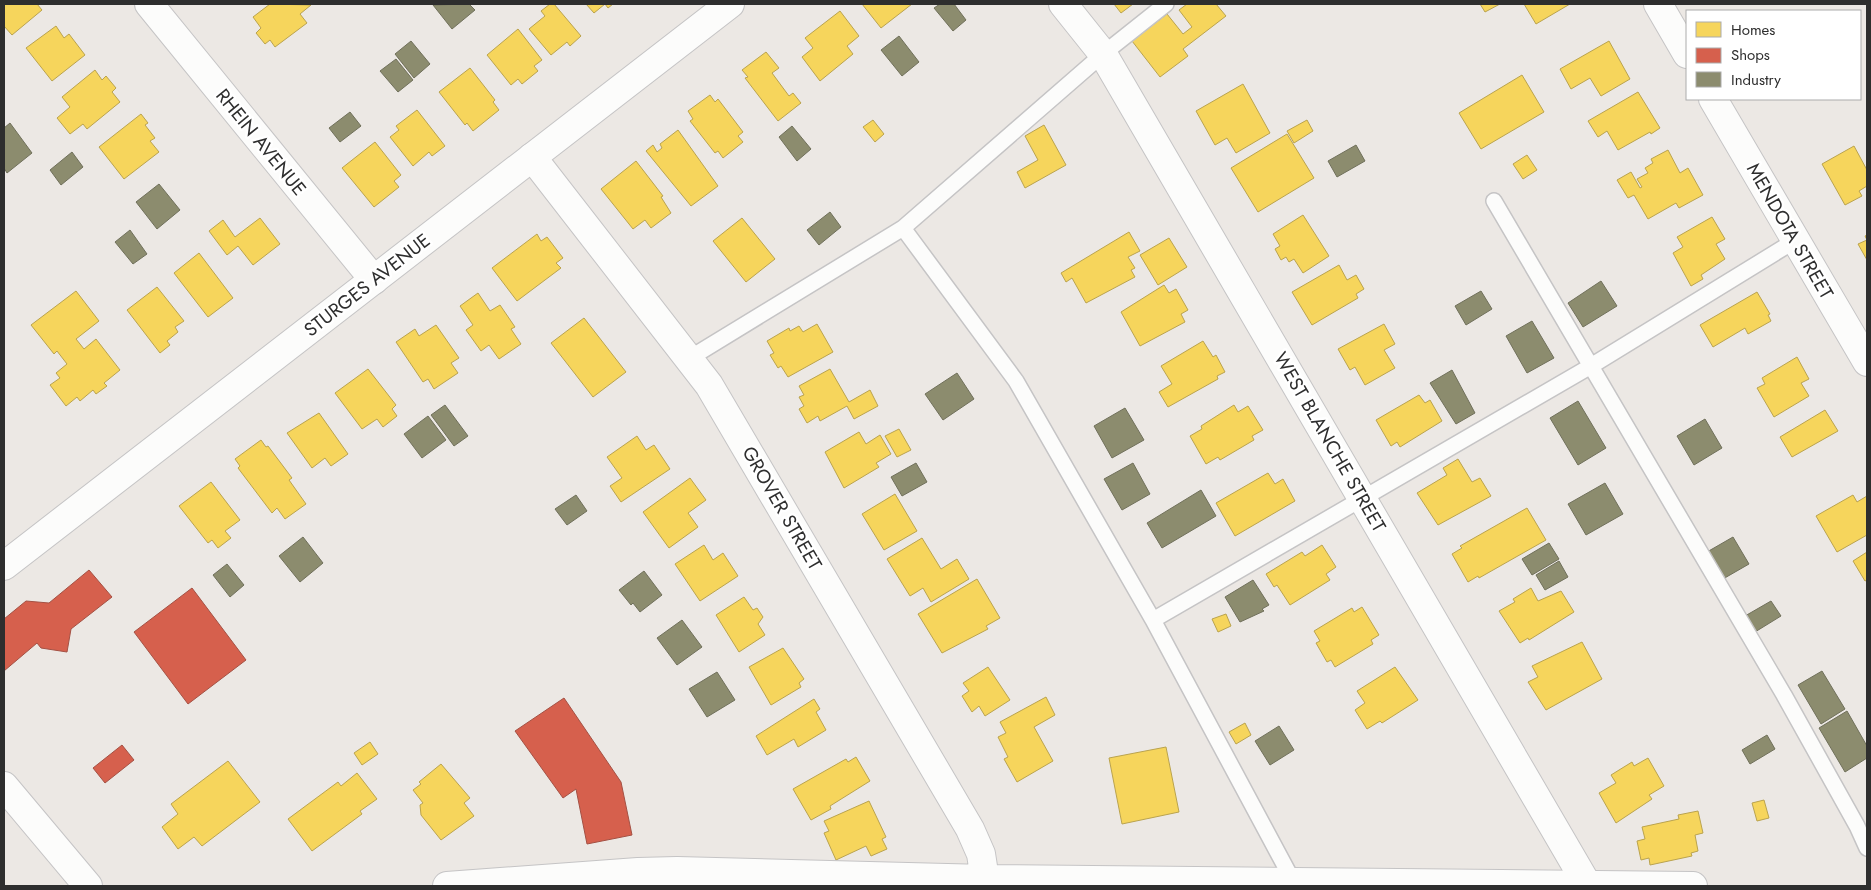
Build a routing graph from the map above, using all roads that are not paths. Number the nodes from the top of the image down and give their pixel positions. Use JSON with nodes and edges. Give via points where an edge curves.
{"nodes":[{"id":1,"x":149,"y":4,"type":"edge"},
{"id":2,"x":1063,"y":4,"type":"edge"},
{"id":3,"x":1166,"y":4,"type":"edge"},
{"id":4,"x":1658,"y":4,"type":"edge"},
{"id":5,"x":720,"y":7,"type":"edge"},
{"id":6,"x":1686,"y":52,"type":"edge"},
{"id":7,"x":1103,"y":54,"type":"junction"},
{"id":8,"x":1714,"y":100,"type":"edge"},
{"id":9,"x":532,"y":157,"type":"junction"},
{"id":10,"x":1494,"y":201,"type":"dead end"},
{"id":11,"x":903,"y":228,"type":"junction"},
{"id":12,"x":1796,"y":240,"type":"junction"},
{"id":13,"x":374,"y":280,"type":"junction"},
{"id":14,"x":690,"y":358,"type":"junction"},
{"id":15,"x":1867,"y":362,"type":"edge"},
{"id":16,"x":1591,"y":366,"type":"junction"},
{"id":17,"x":1362,"y":497,"type":"junction"},
{"id":18,"x":4,"y":566,"type":"edge"},
{"id":19,"x":1153,"y":620,"type":"junction"},
{"id":20,"x":4,"y":786,"type":"edge"},
{"id":21,"x":1867,"y":848,"type":"edge"},
{"id":22,"x":745,"y":880,"type":"edge"},
{"id":23,"x":1293,"y":881,"type":"junction"},
{"id":24,"x":986,"y":882,"type":"edge"},
{"id":25,"x":1352,"y":884,"type":"edge"},
{"id":26,"x":1588,"y":885,"type":"edge"},
{"id":27,"x":88,"y":886,"type":"edge"},
{"id":28,"x":453,"y":886,"type":"edge"},
{"id":29,"x":1693,"y":886,"type":"edge"}],
"edges":[{"from":1,"to":13,"type":"street","name":"RHEIN AVENUE"},
{"from":2,"to":7,"type":"street","name":"WEST BLANCHE STREET"},
{"from":3,"to":7,"type":"lane"},
{"from":4,"to":6,"type":"street"},
{"from":5,"to":9,"type":"street","name":"STURGES AVENUE"},
{"from":7,"to":11,"type":"lane"},
{"from":7,"to":17,"type":"street","name":"WEST BLANCHE STREET"},
{"from":8,"to":12,"type":"street","name":"MENDOTA STREET"},
{"from":9,"to":13,"type":"street","name":"STURGES AVENUE"},
{"from":9,"to":14,"type":"street","name":"GROVER STREET"},
{"from":10,"to":16,"type":"lane"},
{"from":11,"to":14,"type":"lane"},
{"from":11,"to":19,"type":"lane","via":[[1016,381]]},
{"from":12,"to":15,"type":"street","name":"MENDOTA STREET"},
{"from":12,"to":16,"type":"lane"},
{"from":13,"to":18,"type":"street","name":"STURGES AVENUE"},
{"from":14,"to":24,"type":"street","name":"GROVER STREET","via":[[710,385],[970,830]]},
{"from":16,"to":17,"type":"lane"},
{"from":16,"to":21,"type":"lane","via":[[1784,695]]},
{"from":17,"to":19,"type":"lane"},
{"from":17,"to":26,"type":"street","name":"WEST BLANCHE STREET"},
{"from":19,"to":23,"type":"lane"},
{"from":20,"to":27,"type":"street"},
{"from":22,"to":24,"type":"street"},
{"from":22,"to":28,"type":"street","via":[[638,872]]},
{"from":23,"to":24,"type":"street"},
{"from":23,"to":25,"type":"street"},
{"from":25,"to":26,"type":"street"},
{"from":26,"to":29,"type":"street"}]}
